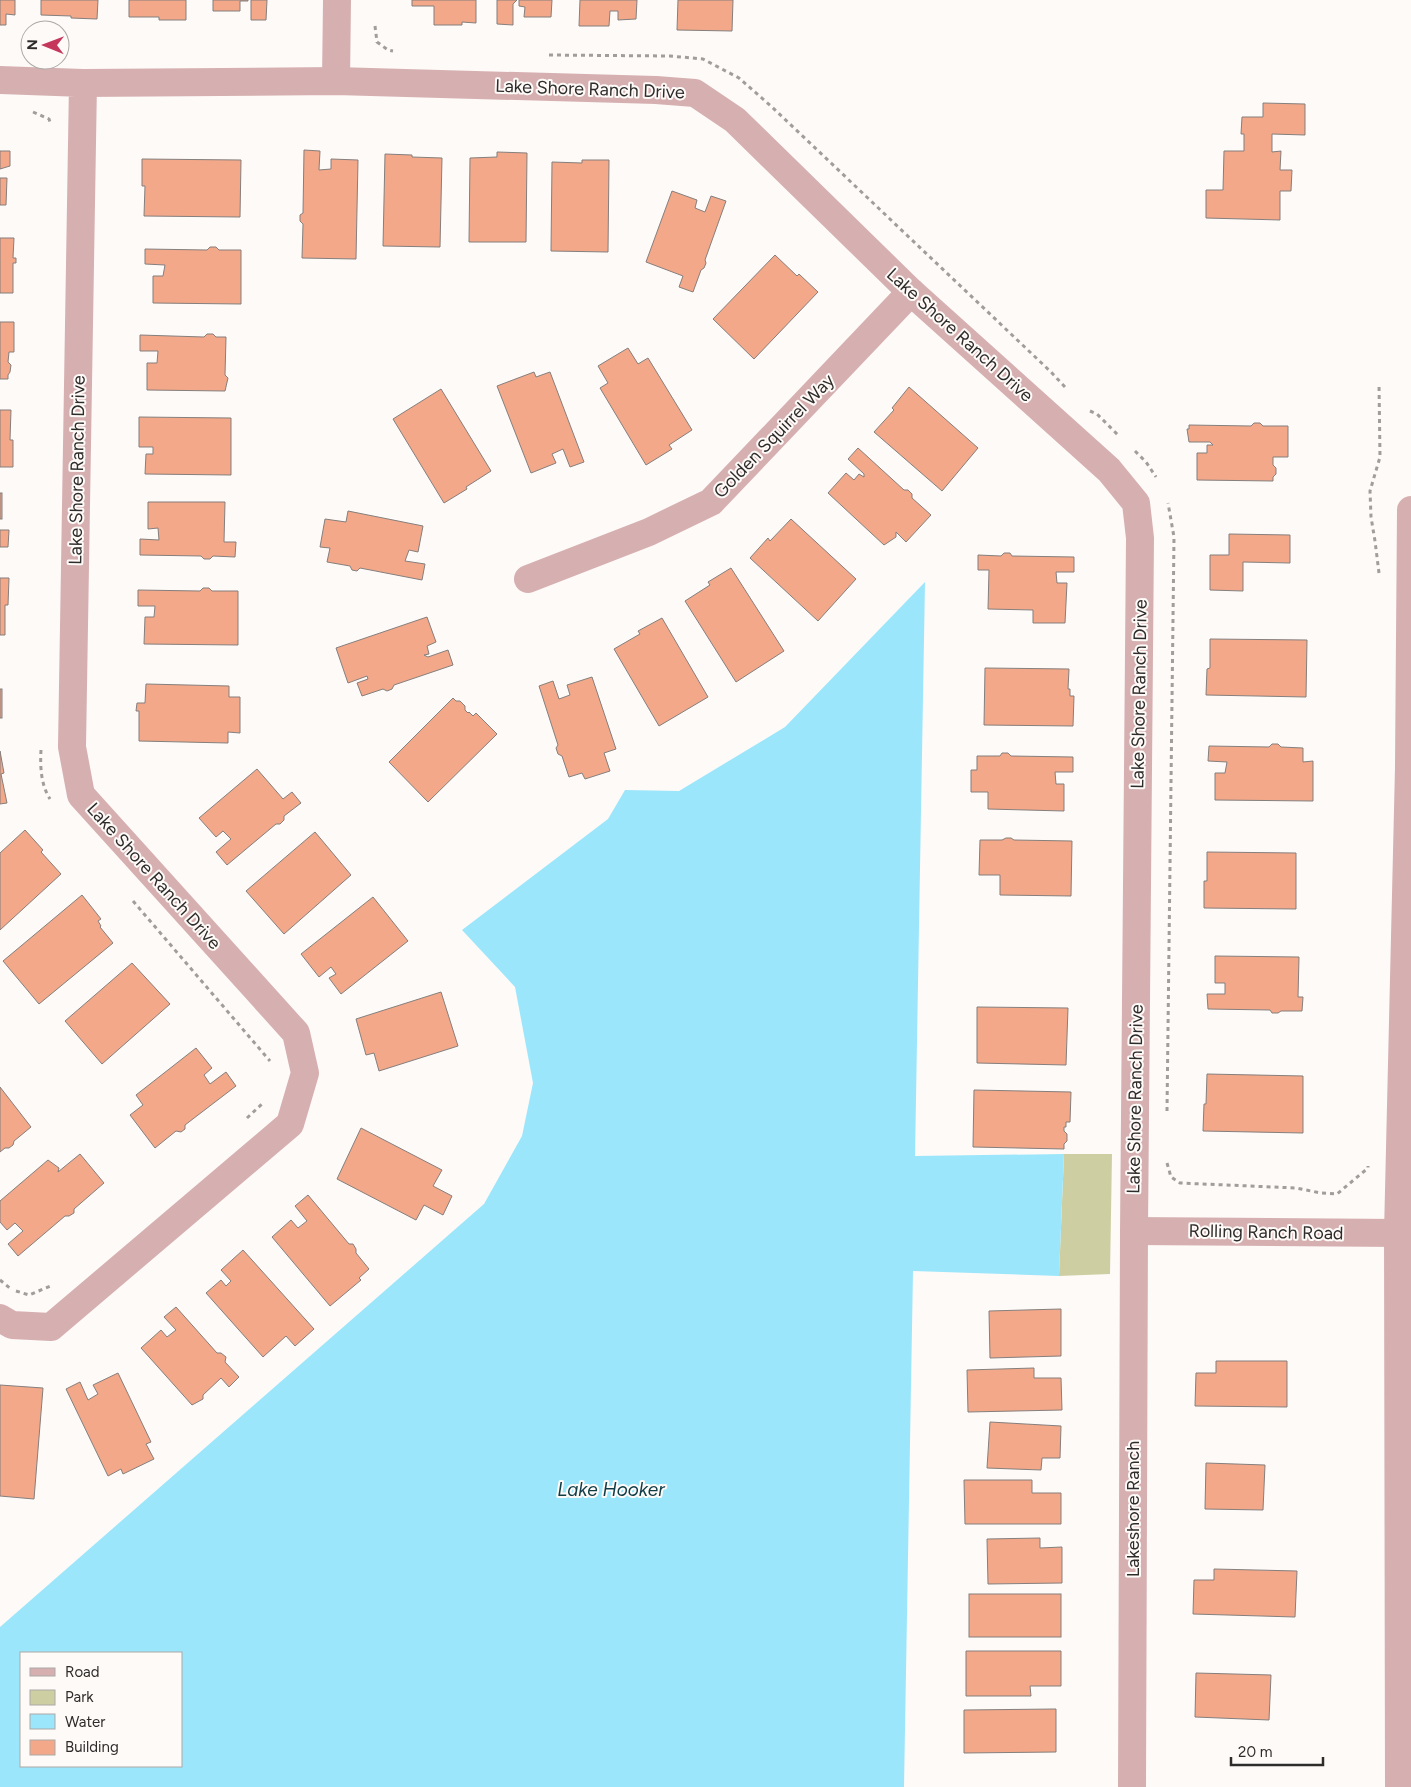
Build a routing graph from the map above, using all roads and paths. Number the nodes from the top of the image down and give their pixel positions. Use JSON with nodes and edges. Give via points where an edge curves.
{"nodes":[{"id":1,"x":337,"y":0,"type":"edge"},
{"id":2,"x":375,"y":26,"type":"dead end"},
{"id":3,"x":398,"y":52,"type":"dead end"},
{"id":4,"x":544,"y":55,"type":"dead end"},
{"id":5,"x":0,"y":80,"type":"edge"},
{"id":6,"x":336,"y":81,"type":"junction"},
{"id":7,"x":83,"y":82,"type":"junction"},
{"id":8,"x":911,"y":292,"type":"junction"},
{"id":9,"x":1379,"y":384,"type":"dead end"},
{"id":10,"x":1069,"y":394,"type":"dead end"},
{"id":11,"x":1084,"y":408,"type":"dead end"},
{"id":12,"x":1125,"y":442,"type":"dead end"},
{"id":13,"x":1132,"y":448,"type":"dead end"},
{"id":14,"x":1159,"y":482,"type":"dead end"},
{"id":15,"x":1165,"y":496,"type":"dead end"},
{"id":16,"x":1411,"y":510,"type":"edge"},
{"id":17,"x":528,"y":579,"type":"dead end"},
{"id":18,"x":1379,"y":580,"type":"dead end"},
{"id":19,"x":1410,"y":767,"type":"edge"},
{"id":20,"x":1167,"y":1115,"type":"dead end"},
{"id":21,"x":1167,"y":1155,"type":"dead end"},
{"id":22,"x":1368,"y":1159,"type":"dead end"},
{"id":23,"x":1134,"y":1231,"type":"junction"},
{"id":24,"x":1398,"y":1234,"type":"junction"},
{"id":25,"x":0,"y":1318,"type":"edge"},
{"id":26,"x":1405,"y":1733,"type":"edge"},
{"id":27,"x":1132,"y":1787,"type":"edge"},
{"id":28,"x":1399,"y":1787,"type":"edge"}],
"edges":[{"from":1,"to":6,"type":"street"},
{"from":2,"to":3,"type":"path","via":[[377,42]]},
{"from":4,"to":10,"type":"path","via":[[703,59],[739,78],[1051,372]]},
{"from":5,"to":7,"type":"street","name":"Lake Shore Ranch Drive"},
{"from":6,"to":7,"type":"street","name":"Lake Shore Ranch Drive"},
{"from":6,"to":8,"type":"street","name":"Lake Shore Ranch Drive","via":[[695,93],[735,120]]},
{"from":7,"to":25,"type":"street","name":"Lake Shore Ranch Drive","via":[[72,747],[81,795],[296,1033],[305,1073],[290,1124],[52,1327],[12,1325]]},
{"from":8,"to":17,"type":"street","name":"Golden Squirrel Way","via":[[711,502],[649,532]]},
{"from":8,"to":23,"type":"street","name":"Lake Shore Ranch Drive","via":[[1109,470],[1136,503],[1140,538]]},
{"from":9,"to":18,"type":"path","via":[[1380,457],[1370,491]]},
{"from":11,"to":12,"type":"path","via":[[1097,414]]},
{"from":13,"to":14,"type":"path"},
{"from":15,"to":20,"type":"path","via":[[1174,537]]},
{"from":16,"to":19,"type":"street"},
{"from":19,"to":24,"type":"street"},
{"from":21,"to":22,"type":"path","via":[[1171,1177],[1180,1184],[1296,1188],[1337,1194],[1368,1168]]},
{"from":23,"to":24,"type":"street","name":"Rolling Ranch Road"},
{"from":23,"to":27,"type":"street","name":"Lakeshore Ranch"},
{"from":24,"to":26,"type":"street"},
{"from":26,"to":28,"type":"street"}]}
